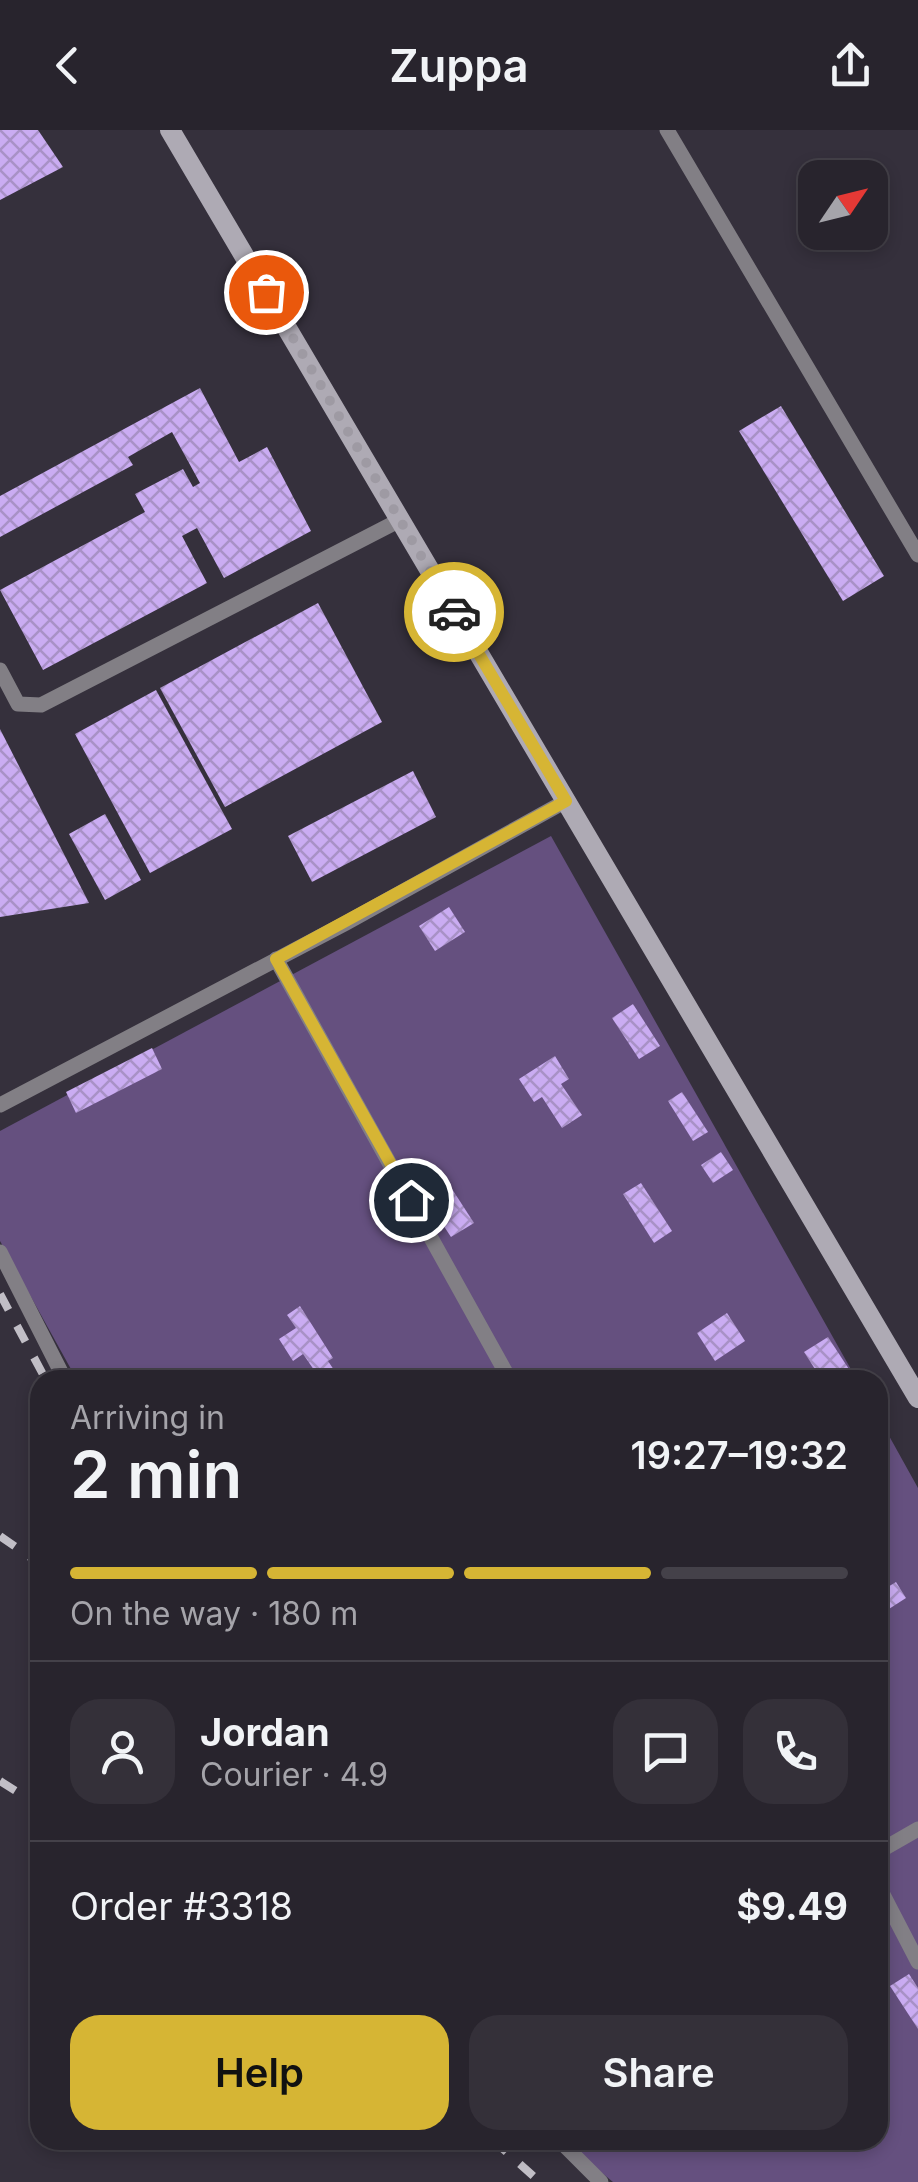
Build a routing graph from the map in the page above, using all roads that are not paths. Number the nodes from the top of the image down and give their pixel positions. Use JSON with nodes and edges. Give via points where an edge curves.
{"nodes":[{"id":1,"x":170,"y":130,"type":"edge"},
{"id":2,"x":667,"y":130,"type":"edge"},
{"id":3,"x":400,"y":520,"type":"junction"},
{"id":4,"x":918,"y":554,"type":"edge"},
{"id":5,"x":0,"y":670,"type":"edge"},
{"id":6,"x":566,"y":801,"type":"junction"},
{"id":7,"x":276,"y":959,"type":"junction"},
{"id":8,"x":0,"y":1105,"type":"edge"},
{"id":9,"x":0,"y":1252,"type":"edge"},
{"id":10,"x":59,"y":1370,"type":"edge"},
{"id":11,"x":504,"y":1370,"type":"edge"},
{"id":12,"x":918,"y":1398,"type":"edge"},
{"id":13,"x":918,"y":1830,"type":"edge"},
{"id":14,"x":888,"y":1846,"type":"edge"},
{"id":15,"x":888,"y":1904,"type":"edge"},
{"id":16,"x":918,"y":1962,"type":"edge"},
{"id":17,"x":569,"y":2150,"type":"edge"},
{"id":18,"x":601,"y":2182,"type":"edge"}],
"edges":[{"from":1,"to":3,"type":"main road"},
{"from":2,"to":4,"type":"lane"},
{"from":3,"to":5,"type":"lane","via":[[41,704],[18,704]]},
{"from":3,"to":6,"type":"main road"},
{"from":6,"to":7,"type":"lane"},
{"from":6,"to":12,"type":"main road"},
{"from":7,"to":8,"type":"lane"},
{"from":7,"to":11,"type":"lane"},
{"from":9,"to":10,"type":"lane"},
{"from":13,"to":14,"type":"lane"},
{"from":15,"to":16,"type":"lane"},
{"from":17,"to":18,"type":"lane"}]}
